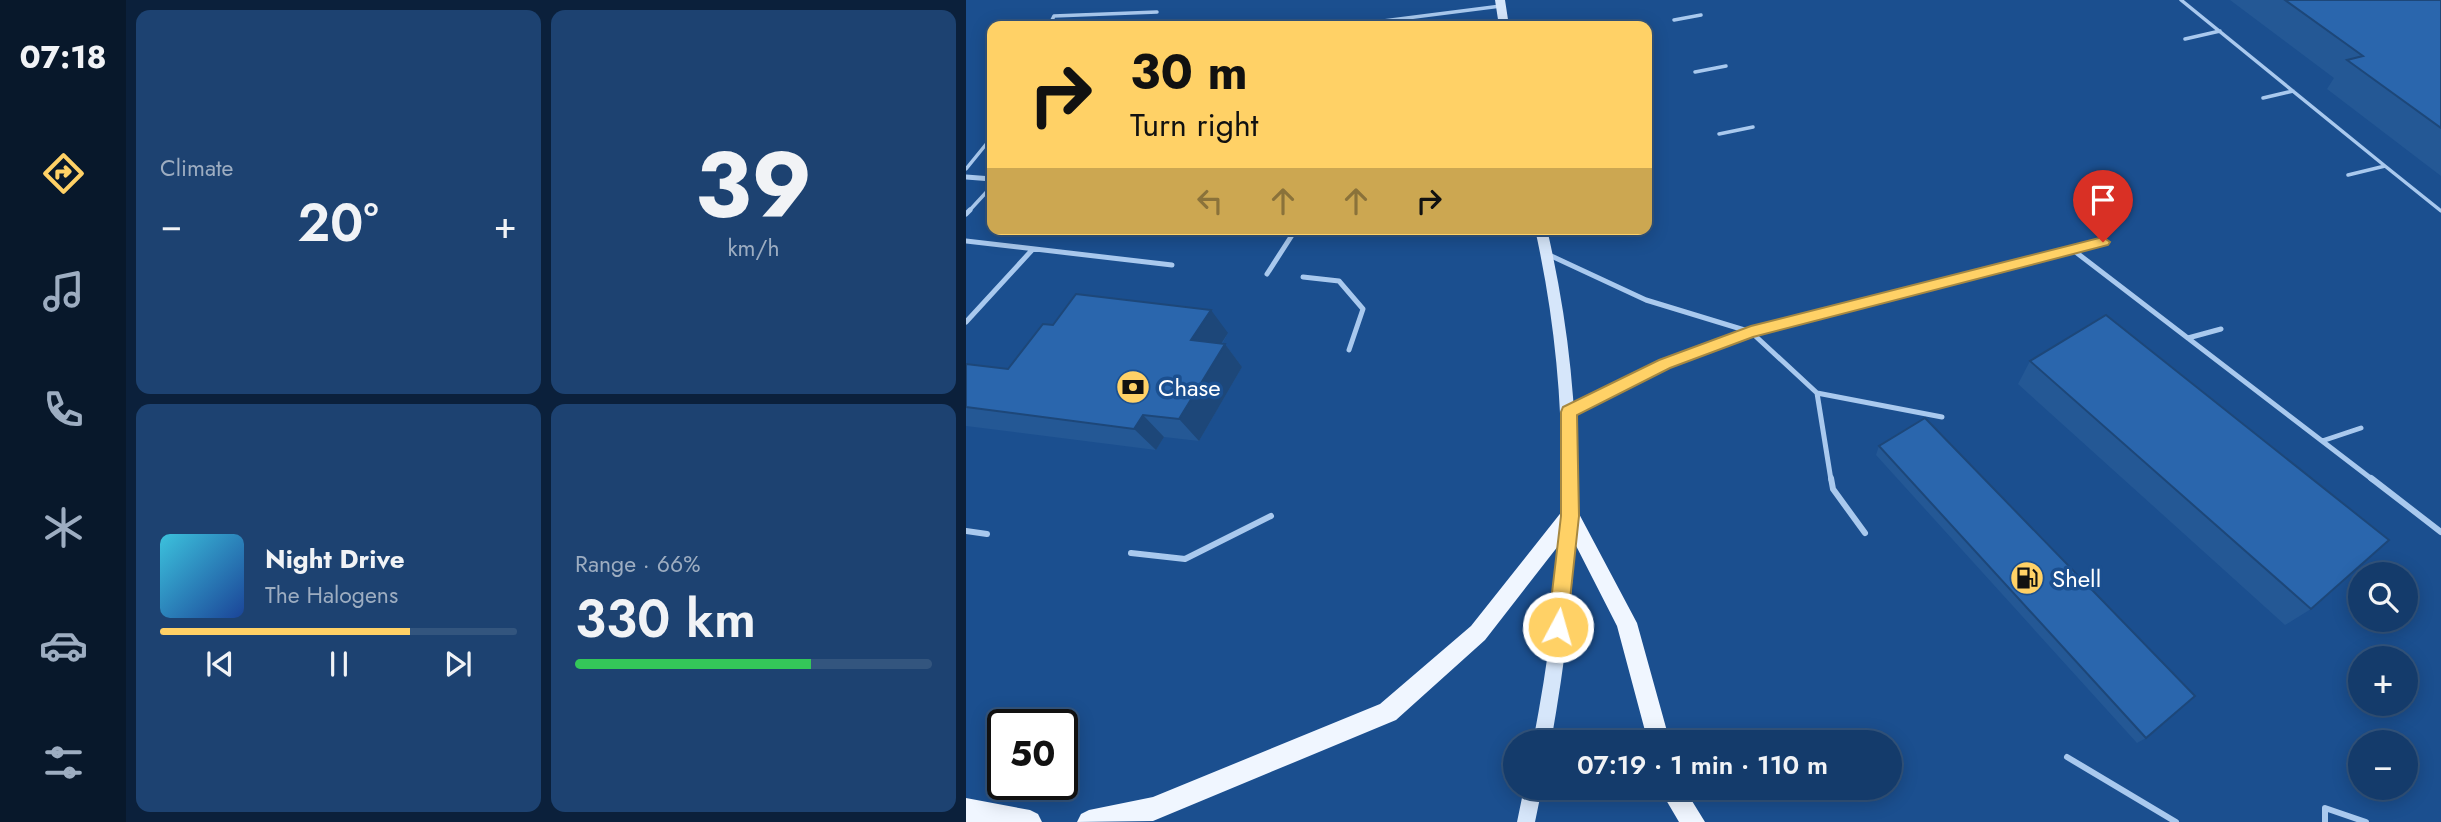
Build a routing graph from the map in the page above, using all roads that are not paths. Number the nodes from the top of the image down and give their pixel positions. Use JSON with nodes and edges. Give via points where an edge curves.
{"nodes":[{"id":1,"x":2181,"y":0,"type":"edge"},
{"id":2,"x":1500,"y":3,"type":"edge"},
{"id":3,"x":1157,"y":12,"type":"dead end"},
{"id":4,"x":1701,"y":15,"type":"dead end"},
{"id":5,"x":1674,"y":20,"type":"dead end"},
{"id":6,"x":1052,"y":21,"type":"edge"},
{"id":7,"x":1378,"y":21,"type":"edge"},
{"id":8,"x":1503,"y":21,"type":"edge"},
{"id":9,"x":2220,"y":32,"type":"junction"},
{"id":10,"x":2185,"y":38,"type":"dead end"},
{"id":11,"x":1726,"y":66,"type":"dead end"},
{"id":12,"x":1695,"y":72,"type":"dead end"},
{"id":13,"x":2293,"y":91,"type":"junction"},
{"id":14,"x":2263,"y":98,"type":"dead end"},
{"id":15,"x":1753,"y":127,"type":"dead end"},
{"id":16,"x":1719,"y":134,"type":"dead end"},
{"id":17,"x":987,"y":143,"type":"edge"},
{"id":18,"x":2385,"y":166,"type":"junction"},
{"id":19,"x":966,"y":169,"type":"edge"},
{"id":20,"x":2348,"y":175,"type":"dead end"},
{"id":21,"x":966,"y":177,"type":"edge"},
{"id":22,"x":987,"y":179,"type":"edge"},
{"id":23,"x":987,"y":191,"type":"edge"},
{"id":24,"x":2441,"y":211,"type":"edge"},
{"id":25,"x":966,"y":214,"type":"edge"},
{"id":26,"x":1292,"y":235,"type":"edge"},
{"id":27,"x":1542,"y":235,"type":"edge"},
{"id":28,"x":966,"y":241,"type":"edge"},
{"id":29,"x":2103,"y":242,"type":"dead end"},
{"id":30,"x":1033,"y":249,"type":"junction"},
{"id":31,"x":2073,"y":250,"type":"junction"},
{"id":32,"x":1547,"y":254,"type":"junction"},
{"id":33,"x":1172,"y":265,"type":"dead end"},
{"id":34,"x":1267,"y":274,"type":"dead end"},
{"id":35,"x":1303,"y":277,"type":"dead end"},
{"id":36,"x":966,"y":322,"type":"edge"},
{"id":37,"x":2221,"y":329,"type":"dead end"},
{"id":38,"x":1751,"y":332,"type":"junction"},
{"id":39,"x":2188,"y":338,"type":"junction"},
{"id":40,"x":1349,"y":350,"type":"dead end"},
{"id":41,"x":1817,"y":393,"type":"junction"},
{"id":42,"x":1569,"y":412,"type":"junction"},
{"id":43,"x":1942,"y":417,"type":"dead end"},
{"id":44,"x":2361,"y":428,"type":"dead end"},
{"id":45,"x":2322,"y":441,"type":"junction"},
{"id":46,"x":1271,"y":516,"type":"dead end"},
{"id":47,"x":1570,"y":516,"type":"junction"},
{"id":48,"x":966,"y":531,"type":"edge"},
{"id":49,"x":2441,"y":532,"type":"edge"},
{"id":50,"x":1865,"y":533,"type":"dead end"},
{"id":51,"x":987,"y":534,"type":"dead end"},
{"id":52,"x":1131,"y":553,"type":"dead end"},
{"id":53,"x":1544,"y":730,"type":"edge"},
{"id":54,"x":1656,"y":730,"type":"edge"},
{"id":55,"x":2067,"y":757,"type":"dead end"},
{"id":56,"x":1531,"y":800,"type":"edge"},
{"id":57,"x":1679,"y":800,"type":"edge"},
{"id":58,"x":966,"y":810,"type":"edge"},
{"id":59,"x":1030,"y":822,"type":"edge"},
{"id":60,"x":1089,"y":822,"type":"edge"},
{"id":61,"x":1526,"y":822,"type":"edge"},
{"id":62,"x":1693,"y":822,"type":"edge"},
{"id":63,"x":2176,"y":822,"type":"edge"},
{"id":64,"x":2325,"y":822,"type":"edge"},
{"id":65,"x":2367,"y":822,"type":"edge"}],
"edges":[{"from":1,"to":9,"type":"lane"},
{"from":2,"to":7,"type":"lane"},
{"from":2,"to":8,"type":"main road"},
{"from":3,"to":6,"type":"lane","via":[[1055,16]]},
{"from":4,"to":5,"type":"lane"},
{"from":9,"to":10,"type":"lane"},
{"from":9,"to":13,"type":"lane"},
{"from":11,"to":12,"type":"lane"},
{"from":13,"to":14,"type":"lane"},
{"from":13,"to":18,"type":"lane"},
{"from":15,"to":16,"type":"lane"},
{"from":17,"to":19,"type":"lane"},
{"from":18,"to":20,"type":"lane"},
{"from":18,"to":24,"type":"lane"},
{"from":21,"to":22,"type":"street"},
{"from":23,"to":25,"type":"lane"},
{"from":26,"to":34,"type":"lane"},
{"from":27,"to":32,"type":"main road"},
{"from":28,"to":30,"type":"lane"},
{"from":29,"to":31,"type":"lane"},
{"from":30,"to":33,"type":"lane"},
{"from":30,"to":36,"type":"lane"},
{"from":31,"to":38,"type":"lane"},
{"from":31,"to":39,"type":"lane"},
{"from":32,"to":38,"type":"lane","via":[[1654,303]]},
{"from":32,"to":42,"type":"main road"},
{"from":35,"to":40,"type":"lane","via":[[1339,281],[1363,309]]},
{"from":37,"to":39,"type":"lane"},
{"from":38,"to":41,"type":"lane"},
{"from":38,"to":42,"type":"lane","via":[[1665,364]]},
{"from":39,"to":45,"type":"lane"},
{"from":41,"to":43,"type":"lane"},
{"from":41,"to":50,"type":"lane","via":[[1833,489]]},
{"from":42,"to":47,"type":"main road"},
{"from":44,"to":45,"type":"lane"},
{"from":45,"to":49,"type":"lane"},
{"from":46,"to":52,"type":"lane","via":[[1185,559]]},
{"from":47,"to":53,"type":"main road"},
{"from":47,"to":54,"type":"main road","via":[[1627,623]]},
{"from":47,"to":60,"type":"main road","via":[[1478,633],[1388,712],[1153,809]]},
{"from":48,"to":51,"type":"lane"},
{"from":55,"to":63,"type":"lane"},
{"from":56,"to":61,"type":"main road"},
{"from":57,"to":62,"type":"main road"},
{"from":58,"to":59,"type":"main road"},
{"from":64,"to":65,"type":"lane","via":[[2325,808]]}]}
